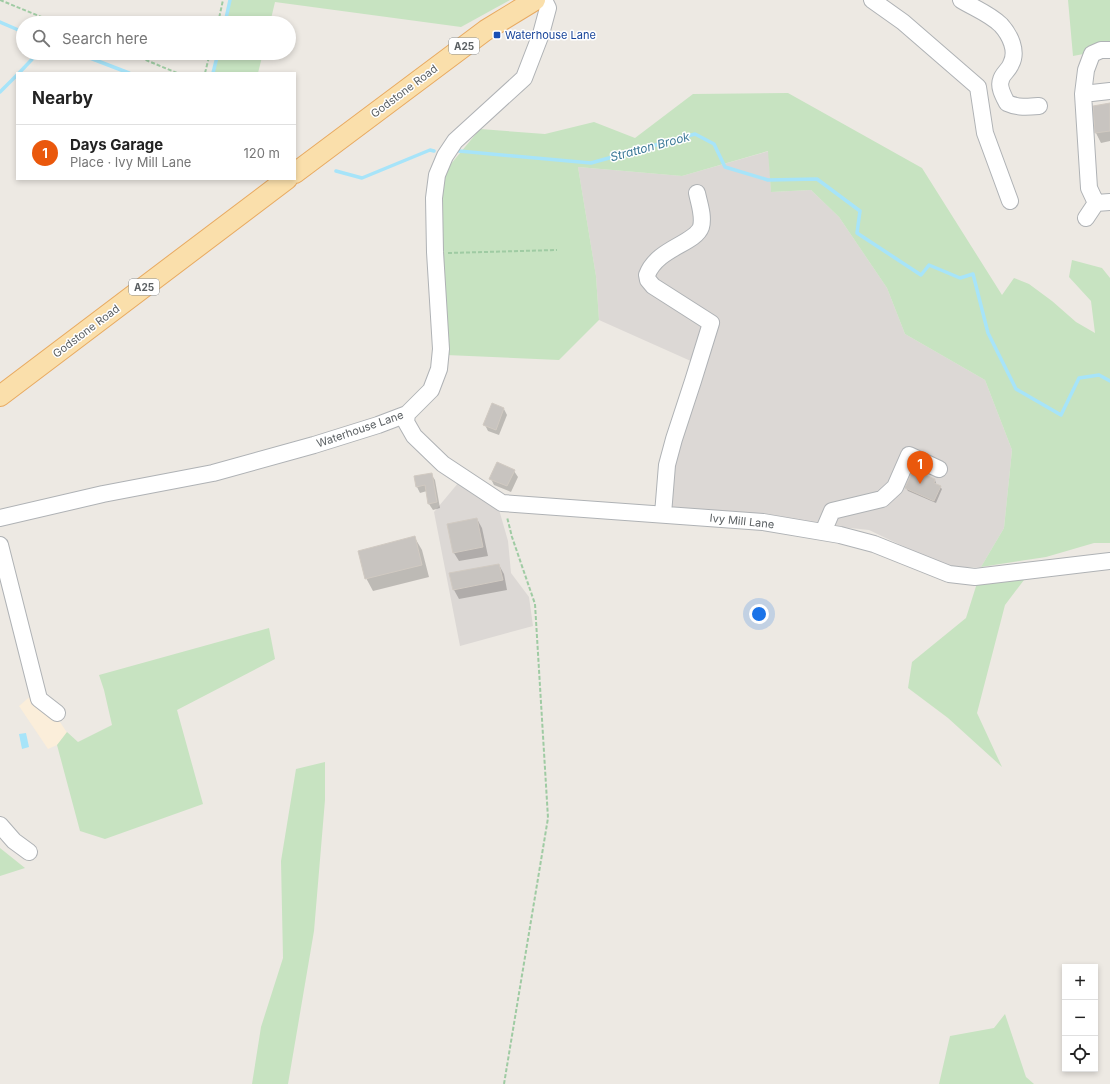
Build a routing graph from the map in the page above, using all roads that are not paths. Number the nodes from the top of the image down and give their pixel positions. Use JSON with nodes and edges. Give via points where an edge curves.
{"nodes":[{"id":1,"x":535,"y":0,"type":"edge"},
{"id":2,"x":544,"y":0,"type":"edge"},
{"id":3,"x":872,"y":0,"type":"edge"},
{"id":4,"x":961,"y":0,"type":"edge"},
{"id":5,"x":1110,"y":50,"type":"edge"},
{"id":6,"x":1110,"y":91,"type":"edge"},
{"id":7,"x":1084,"y":94,"type":"junction"},
{"id":8,"x":1039,"y":106,"type":"dead end"},
{"id":9,"x":296,"y":172,"type":"edge"},
{"id":10,"x":286,"y":180,"type":"edge"},
{"id":11,"x":697,"y":193,"type":"dead end"},
{"id":12,"x":1010,"y":201,"type":"dead end"},
{"id":13,"x":1103,"y":202,"type":"edge"},
{"id":14,"x":1086,"y":218,"type":"dead end"},
{"id":15,"x":0,"y":396,"type":"edge"},
{"id":16,"x":407,"y":414,"type":"junction"},
{"id":17,"x":939,"y":468,"type":"dead end"},
{"id":18,"x":663,"y":514,"type":"junction"},
{"id":19,"x":0,"y":518,"type":"edge"},
{"id":20,"x":823,"y":532,"type":"junction"},
{"id":21,"x":0,"y":545,"type":"edge"},
{"id":22,"x":1110,"y":561,"type":"edge"},
{"id":23,"x":57,"y":713,"type":"dead end"},
{"id":24,"x":0,"y":825,"type":"edge"},
{"id":25,"x":29,"y":852,"type":"dead end"}],
"edges":[{"from":1,"to":9,"type":"main road","name":"Godstone Road","number":"A25","via":[[486,30]]},
{"from":2,"to":16,"type":"street","name":"Waterhouse Lane","via":[[548,8],[524,78],[455,140],[445,156],[438,175],[434,198],[441,349],[439,369],[431,390]]},
{"from":3,"to":12,"type":"street","via":[[903,22],[978,87],[985,133]]},
{"from":4,"to":8,"type":"street","via":[[1000,24],[1014,48],[1014,58],[1001,79],[1000,86],[1007,103],[1022,107]]},
{"from":5,"to":7,"type":"street","via":[[1092,54],[1086,70]]},
{"from":6,"to":7,"type":"street"},
{"from":7,"to":13,"type":"street","via":[[1089,188]]},
{"from":10,"to":15,"type":"main road","name":"Godstone Road","number":"A25"},
{"from":11,"to":18,"type":"street","via":[[701,227],[692,237],[655,261],[647,275],[653,286],[711,323],[674,439],[669,459]]},
{"from":13,"to":14,"type":"street"},
{"from":16,"to":18,"type":"street","name":"Ivy Mill Lane","via":[[406,422],[414,436],[443,464],[502,503]]},
{"from":16,"to":19,"type":"street","name":"Waterhouse Lane","via":[[320,443],[213,473],[103,494]]},
{"from":17,"to":20,"type":"street","via":[[909,455],[895,487],[882,499],[832,511]]},
{"from":18,"to":20,"type":"street","name":"Ivy Mill Lane","via":[[763,522]]},
{"from":20,"to":22,"type":"street","name":"Ivy Mill Lane","via":[[874,544],[949,574],[975,576]]},
{"from":21,"to":23,"type":"street","via":[[39,699]]},
{"from":24,"to":25,"type":"street","via":[[14,841]]}]}
